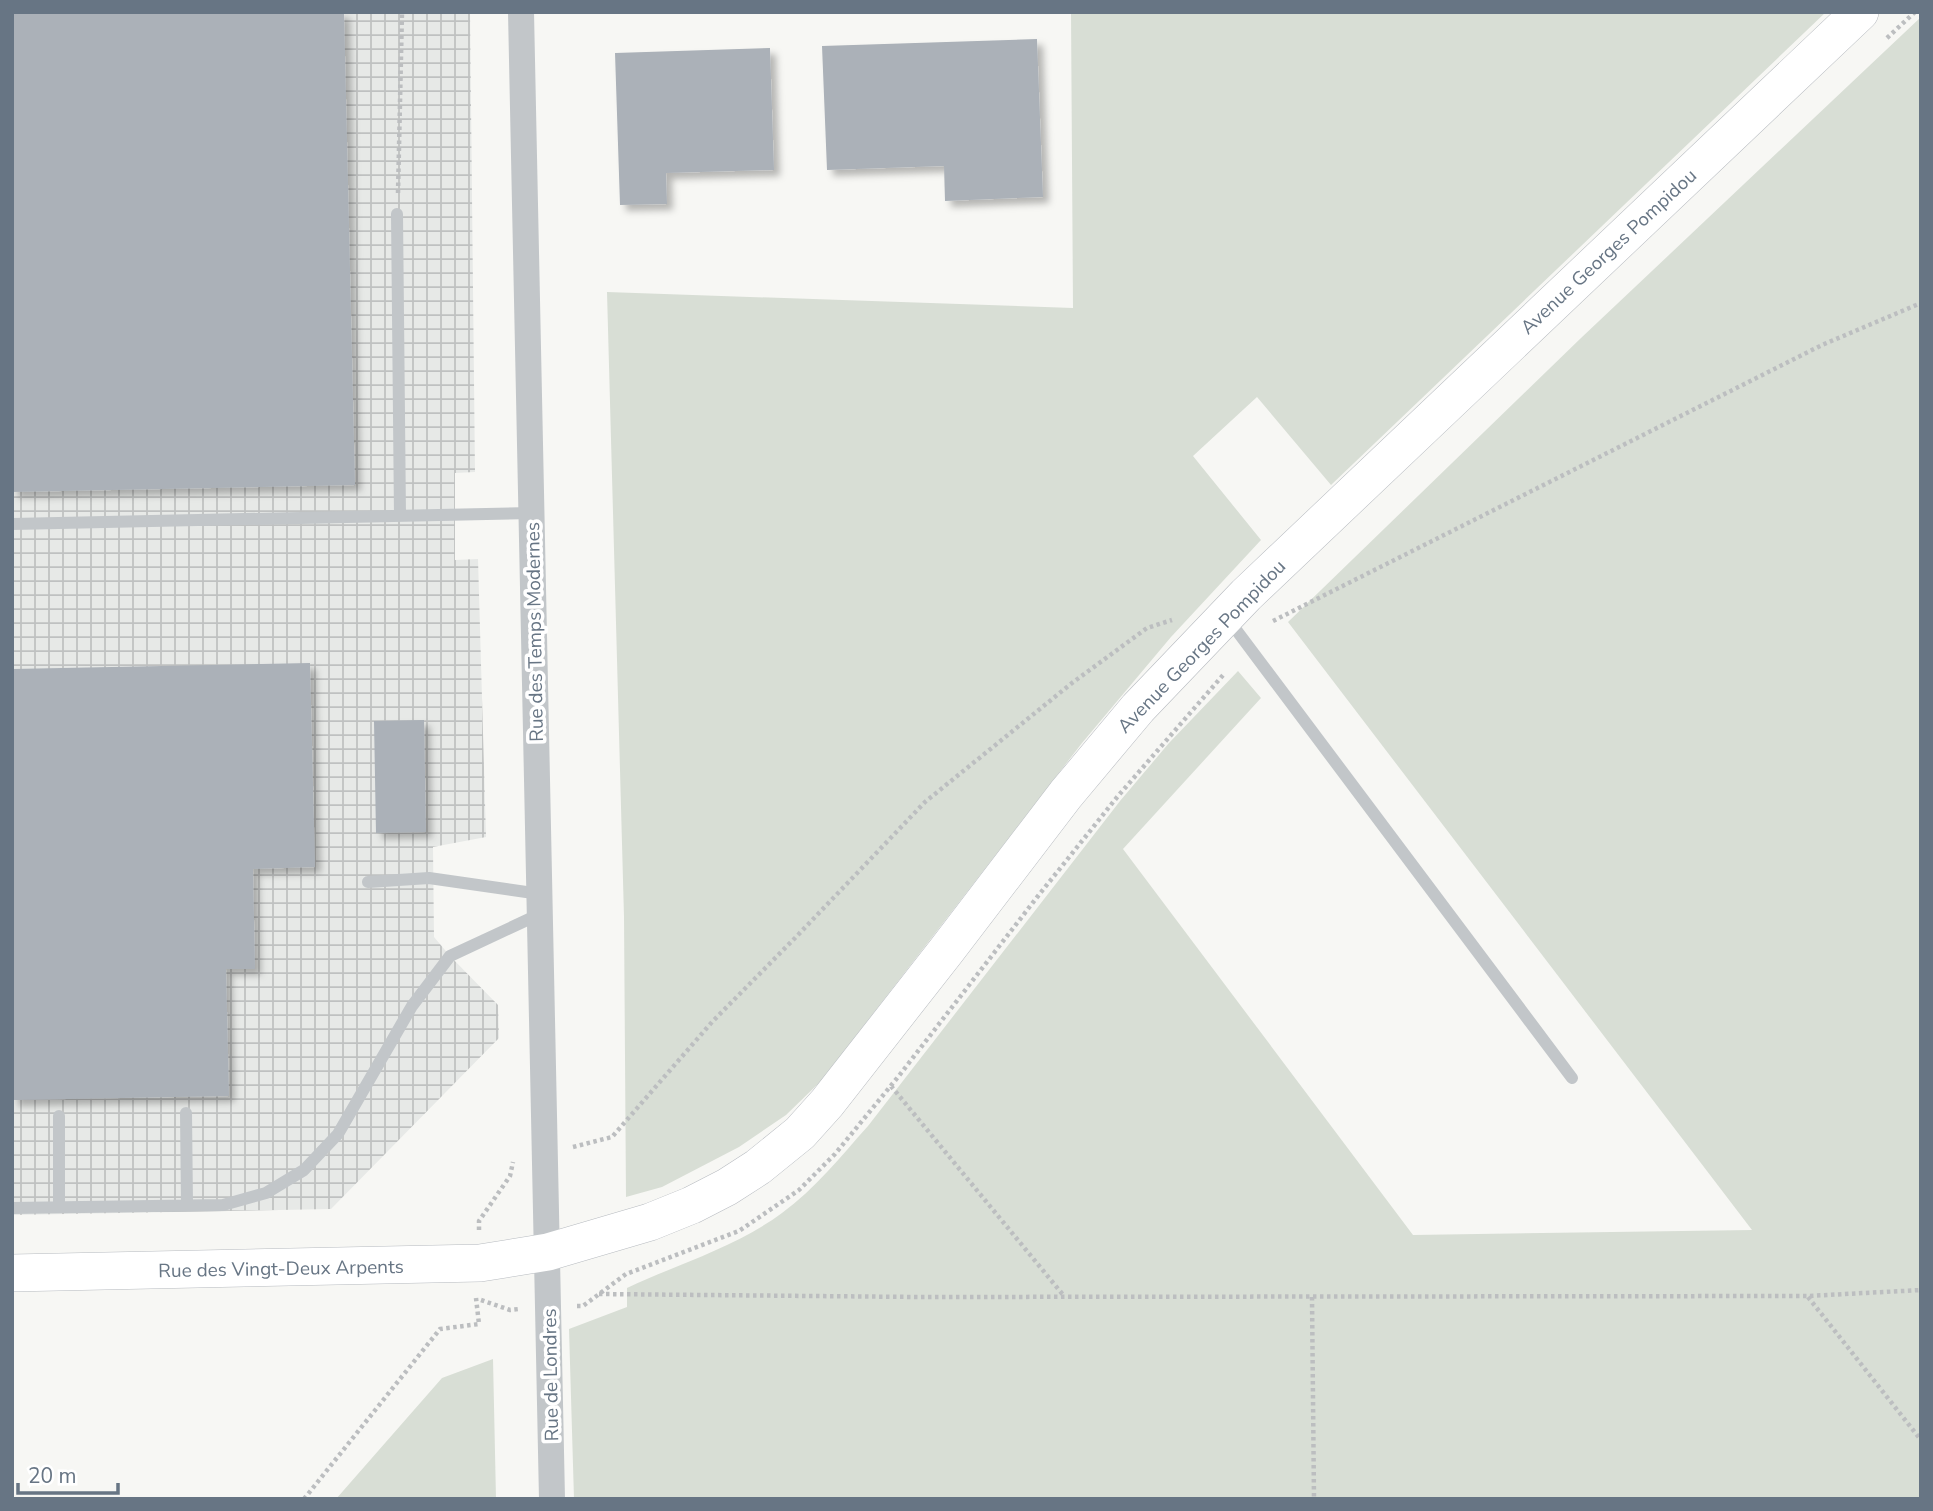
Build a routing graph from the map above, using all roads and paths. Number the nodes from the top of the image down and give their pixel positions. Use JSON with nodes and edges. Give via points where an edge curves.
{"nodes":[{"id":1,"x":402,"y":12,"type":"edge"},
{"id":2,"x":521,"y":12,"type":"edge"},
{"id":3,"x":1860,"y":12,"type":"edge"},
{"id":4,"x":397,"y":214,"type":"joint"},
{"id":5,"x":1921,"y":303,"type":"edge"},
{"id":6,"x":532,"y":513,"type":"junction"},
{"id":7,"x":400,"y":516,"type":"junction"},
{"id":8,"x":12,"y":524,"type":"edge"},
{"id":9,"x":1184,"y":616,"type":"dead end"},
{"id":10,"x":1226,"y":616,"type":"junction"},
{"id":11,"x":1273,"y":621,"type":"dead end"},
{"id":12,"x":368,"y":882,"type":"dead end"},
{"id":13,"x":540,"y":904,"type":"junction"},
{"id":14,"x":1572,"y":1078,"type":"dead end"},
{"id":15,"x":891,"y":1086,"type":"dead end"},
{"id":16,"x":186,"y":1113,"type":"dead end"},
{"id":17,"x":59,"y":1116,"type":"dead end"},
{"id":18,"x":545,"y":1150,"type":"junction"},
{"id":19,"x":187,"y":1205,"type":"junction"},
{"id":20,"x":59,"y":1207,"type":"junction"},
{"id":21,"x":12,"y":1208,"type":"edge"},
{"id":22,"x":548,"y":1252,"type":"junction"},
{"id":23,"x":480,"y":1263,"type":"junction"},
{"id":24,"x":12,"y":1273,"type":"edge"},
{"id":25,"x":1921,"y":1290,"type":"edge"},
{"id":26,"x":598,"y":1294,"type":"dead end"},
{"id":27,"x":1808,"y":1296,"type":"junction"},
{"id":28,"x":1064,"y":1297,"type":"junction"},
{"id":29,"x":1312,"y":1297,"type":"junction"},
{"id":30,"x":1921,"y":1440,"type":"edge"},
{"id":31,"x":304,"y":1499,"type":"edge"},
{"id":32,"x":552,"y":1499,"type":"edge"},
{"id":33,"x":1314,"y":1499,"type":"edge"}],
"edges":[{"from":1,"to":4,"type":"path"},
{"from":2,"to":6,"type":"street","name":"Rue des Temps Modernes"},
{"from":3,"to":10,"type":"main road","name":"Avenue Georges Pompidou"},
{"from":4,"to":7,"type":"lane"},
{"from":5,"to":11,"type":"path","via":[[1822,345]]},
{"from":6,"to":7,"type":"lane"},
{"from":6,"to":13,"type":"street","name":"Rue des Temps Modernes"},
{"from":7,"to":8,"type":"lane"},
{"from":9,"to":18,"type":"path","via":[[1147,628],[925,802],[712,1022],[612,1137]]},
{"from":10,"to":14,"type":"lane"},
{"from":10,"to":22,"type":"main road","name":"Avenue Georges Pompidou","via":[[1138,708],[1066,794],[800,1133],[758,1167],[692,1205]]},
{"from":12,"to":13,"type":"lane","via":[[429,878]]},
{"from":13,"to":18,"type":"street","name":"Rue des Temps Modernes"},
{"from":13,"to":19,"type":"lane","via":[[450,956],[412,1006],[338,1134],[304,1170],[267,1194],[223,1205]]},
{"from":15,"to":28,"type":"path"},
{"from":16,"to":19,"type":"lane"},
{"from":17,"to":20,"type":"lane"},
{"from":18,"to":22,"type":"street","name":"Rue des Temps Modernes"},
{"from":18,"to":23,"type":"path","via":[[514,1153],[510,1176],[479,1221]]},
{"from":19,"to":20,"type":"lane"},
{"from":20,"to":21,"type":"lane"},
{"from":22,"to":23,"type":"main road","name":"Rue des Vingt-Deux Arpents"},
{"from":22,"to":32,"type":"street","name":"Rue de Londres"},
{"from":23,"to":24,"type":"main road","name":"Rue des Vingt-Deux Arpents"},
{"from":23,"to":31,"type":"path","via":[[479,1324],[440,1329]]},
{"from":25,"to":27,"type":"path"},
{"from":26,"to":28,"type":"path"},
{"from":27,"to":29,"type":"path"},
{"from":27,"to":30,"type":"path"},
{"from":28,"to":29,"type":"path"},
{"from":29,"to":33,"type":"path"}]}
